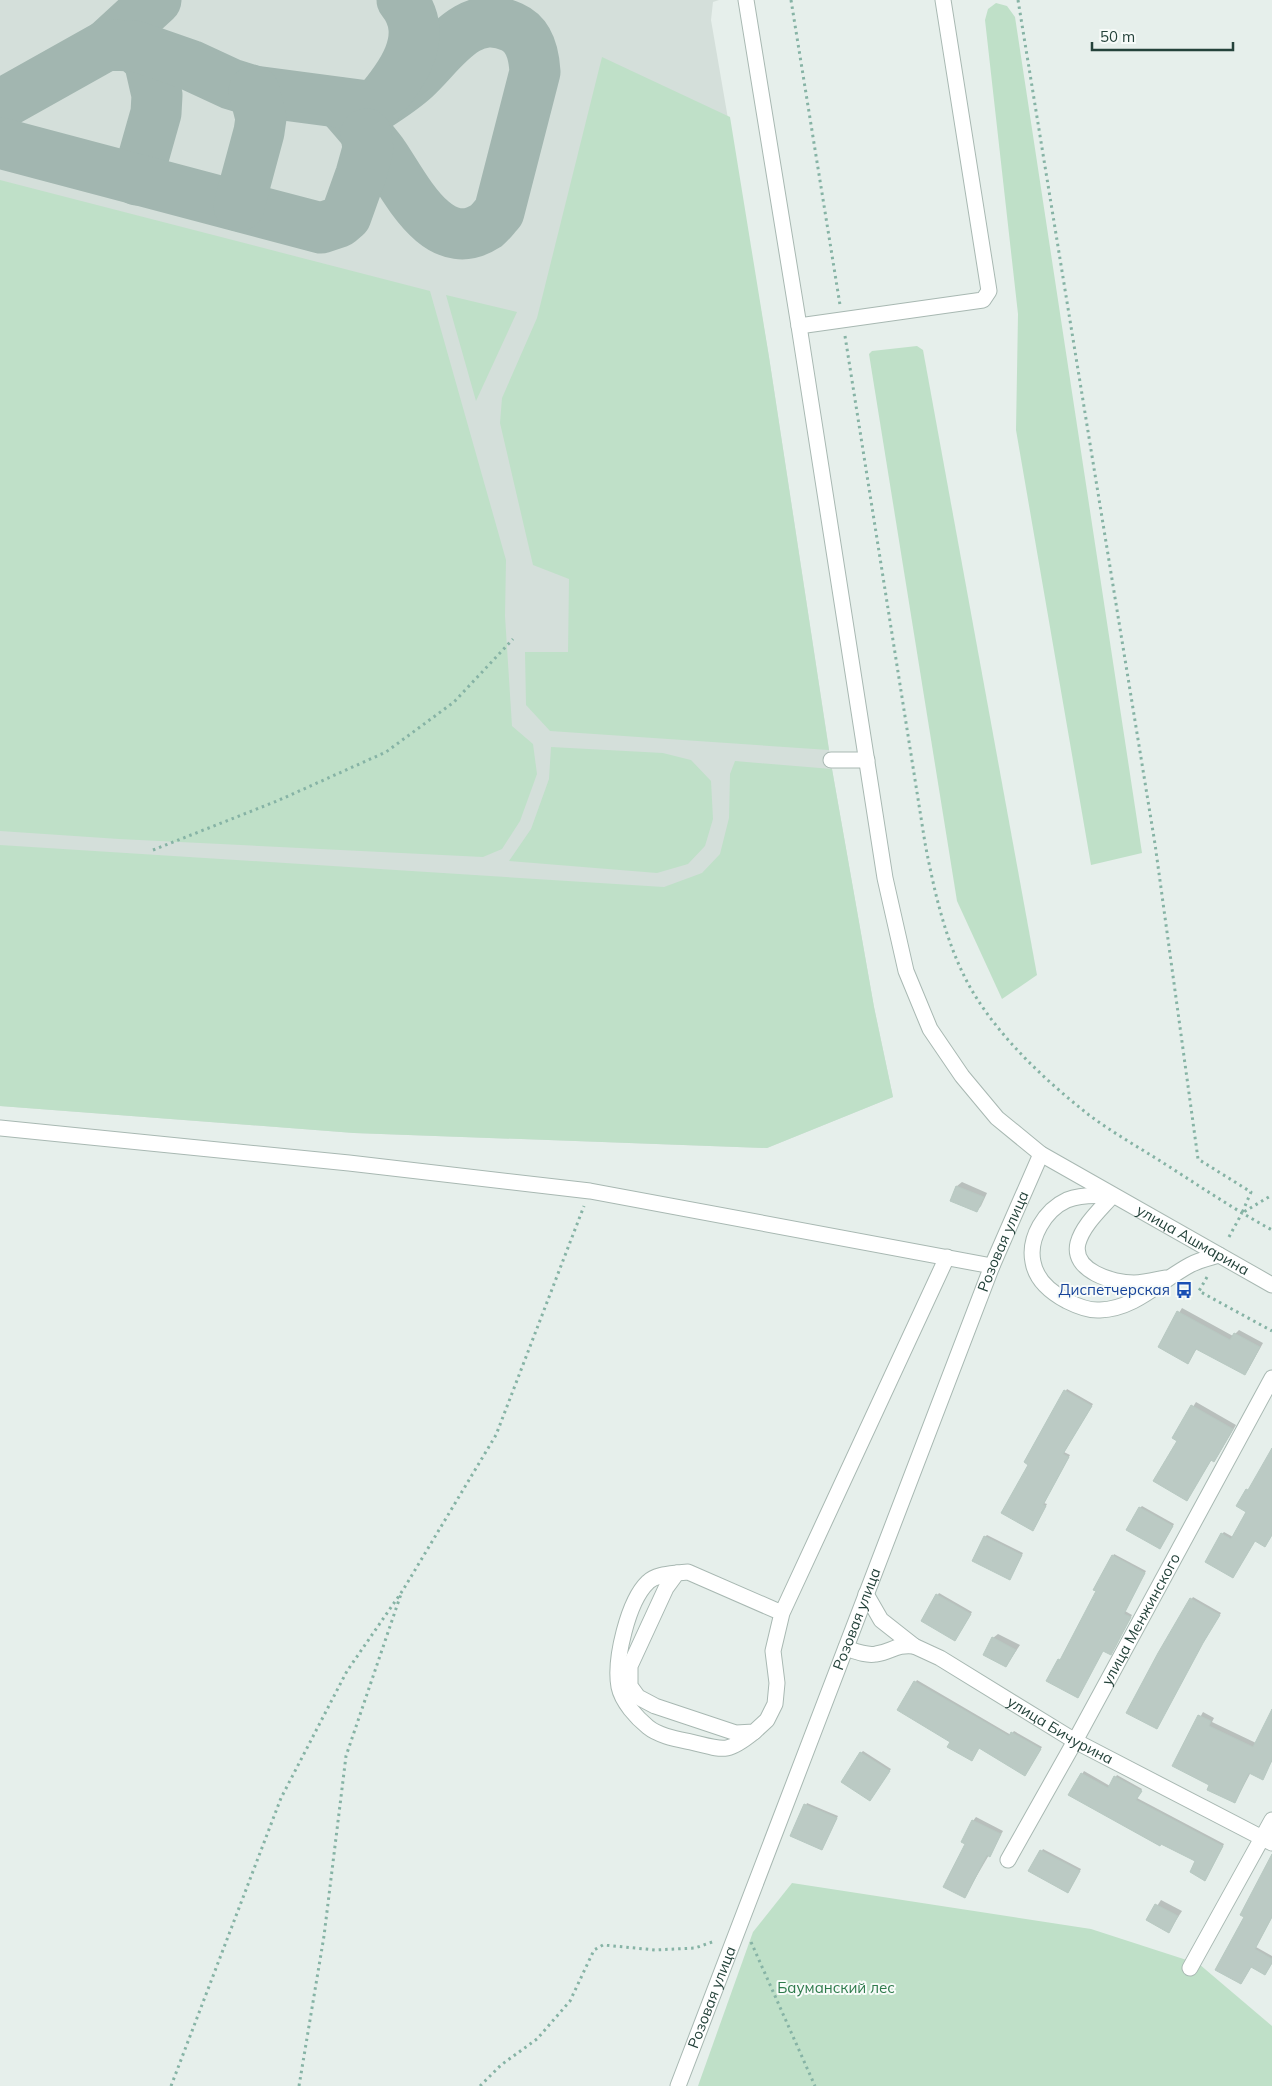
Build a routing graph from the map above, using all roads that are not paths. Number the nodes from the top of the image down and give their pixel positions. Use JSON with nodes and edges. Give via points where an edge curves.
{"nodes":[{"id":1,"x":746,"y":0,"type":"edge"},
{"id":2,"x":943,"y":0,"type":"edge"},
{"id":3,"x":799,"y":326,"type":"junction"},
{"id":4,"x":831,"y":760,"type":"dead end"},
{"id":5,"x":867,"y":760,"type":"junction"},
{"id":6,"x":0,"y":1128,"type":"edge"},
{"id":7,"x":1041,"y":1154,"type":"junction"},
{"id":8,"x":1112,"y":1196,"type":"junction"},
{"id":9,"x":1219,"y":1255,"type":"junction"},
{"id":10,"x":947,"y":1257,"type":"junction"},
{"id":11,"x":992,"y":1266,"type":"junction"},
{"id":12,"x":1173,"y":1276,"type":"junction"},
{"id":13,"x":1272,"y":1285,"type":"edge"},
{"id":14,"x":1272,"y":1378,"type":"edge"},
{"id":15,"x":677,"y":1573,"type":"junction"},
{"id":16,"x":866,"y":1594,"type":"junction"},
{"id":17,"x":782,"y":1613,"type":"junction"},
{"id":18,"x":914,"y":1646,"type":"junction"},
{"id":19,"x":846,"y":1648,"type":"junction"},
{"id":20,"x":624,"y":1687,"type":"junction"},
{"id":21,"x":754,"y":1732,"type":"junction"},
{"id":22,"x":1076,"y":1741,"type":"junction"},
{"id":23,"x":1272,"y":1820,"type":"edge"},
{"id":24,"x":1267,"y":1840,"type":"edge"},
{"id":25,"x":1008,"y":1860,"type":"dead end"},
{"id":26,"x":1190,"y":1968,"type":"dead end"},
{"id":27,"x":678,"y":2086,"type":"edge"}],
"edges":[{"from":1,"to":3,"type":"street","name":"улица Ашмарина"},
{"from":2,"to":3,"type":"street","via":[[989,291],[983,300]]},
{"from":3,"to":5,"type":"street","name":"улица Ашмарина"},
{"from":4,"to":5,"type":"street"},
{"from":5,"to":7,"type":"street","name":"улица Ашмарина","via":[[885,878],[906,971],[930,1029],[962,1076],[998,1118]]},
{"from":6,"to":10,"type":"street","via":[[590,1191]]},
{"from":7,"to":8,"type":"street","name":"улица Ашмарина"},
{"from":7,"to":11,"type":"street","name":"Розовая улица"},
{"from":8,"to":9,"type":"street","name":"улица Ашмарина"},
{"from":8,"to":12,"type":"street","via":[[1082,1233],[1077,1252],[1080,1260],[1094,1272],[1121,1282],[1136,1283]]},
{"from":8,"to":12,"type":"street","via":[[1089,1195],[1068,1200],[1051,1210],[1034,1240],[1033,1262],[1040,1279],[1057,1296],[1097,1311],[1135,1301]]},
{"from":9,"to":12,"type":"street","via":[[1190,1265]]},
{"from":9,"to":13,"type":"street","name":"улица Ашмарина"},
{"from":10,"to":11,"type":"street"},
{"from":10,"to":17,"type":"street"},
{"from":11,"to":16,"type":"street","name":"Розовая улица"},
{"from":14,"to":22,"type":"street","name":"улица Менжинского"},
{"from":15,"to":17,"type":"street","via":[[688,1572]]},
{"from":15,"to":20,"type":"street","via":[[666,1588],[638,1645]]},
{"from":15,"to":20,"type":"street","via":[[662,1575],[649,1582],[633,1606],[623,1634],[619,1664]]},
{"from":16,"to":18,"type":"street","name":"улица Бичурина","via":[[881,1620]]},
{"from":16,"to":19,"type":"street","name":"Розовая улица"},
{"from":17,"to":21,"type":"street","via":[[773,1651],[775,1704],[767,1720]]},
{"from":18,"to":19,"type":"street","via":[[902,1645],[876,1654],[863,1654]]},
{"from":18,"to":22,"type":"street","name":"улица Бичурина","via":[[940,1658]]},
{"from":19,"to":27,"type":"street","name":"Розовая улица"},
{"from":20,"to":21,"type":"street","via":[[655,1706],[736,1733]]},
{"from":20,"to":21,"type":"street","via":[[631,1710],[649,1728],[672,1738],[721,1749],[737,1746]]},
{"from":22,"to":24,"type":"street","name":"улица Бичурина"},
{"from":22,"to":25,"type":"street","name":"улица Менжинского"},
{"from":23,"to":24,"type":"street"},
{"from":24,"to":26,"type":"street"}]}
